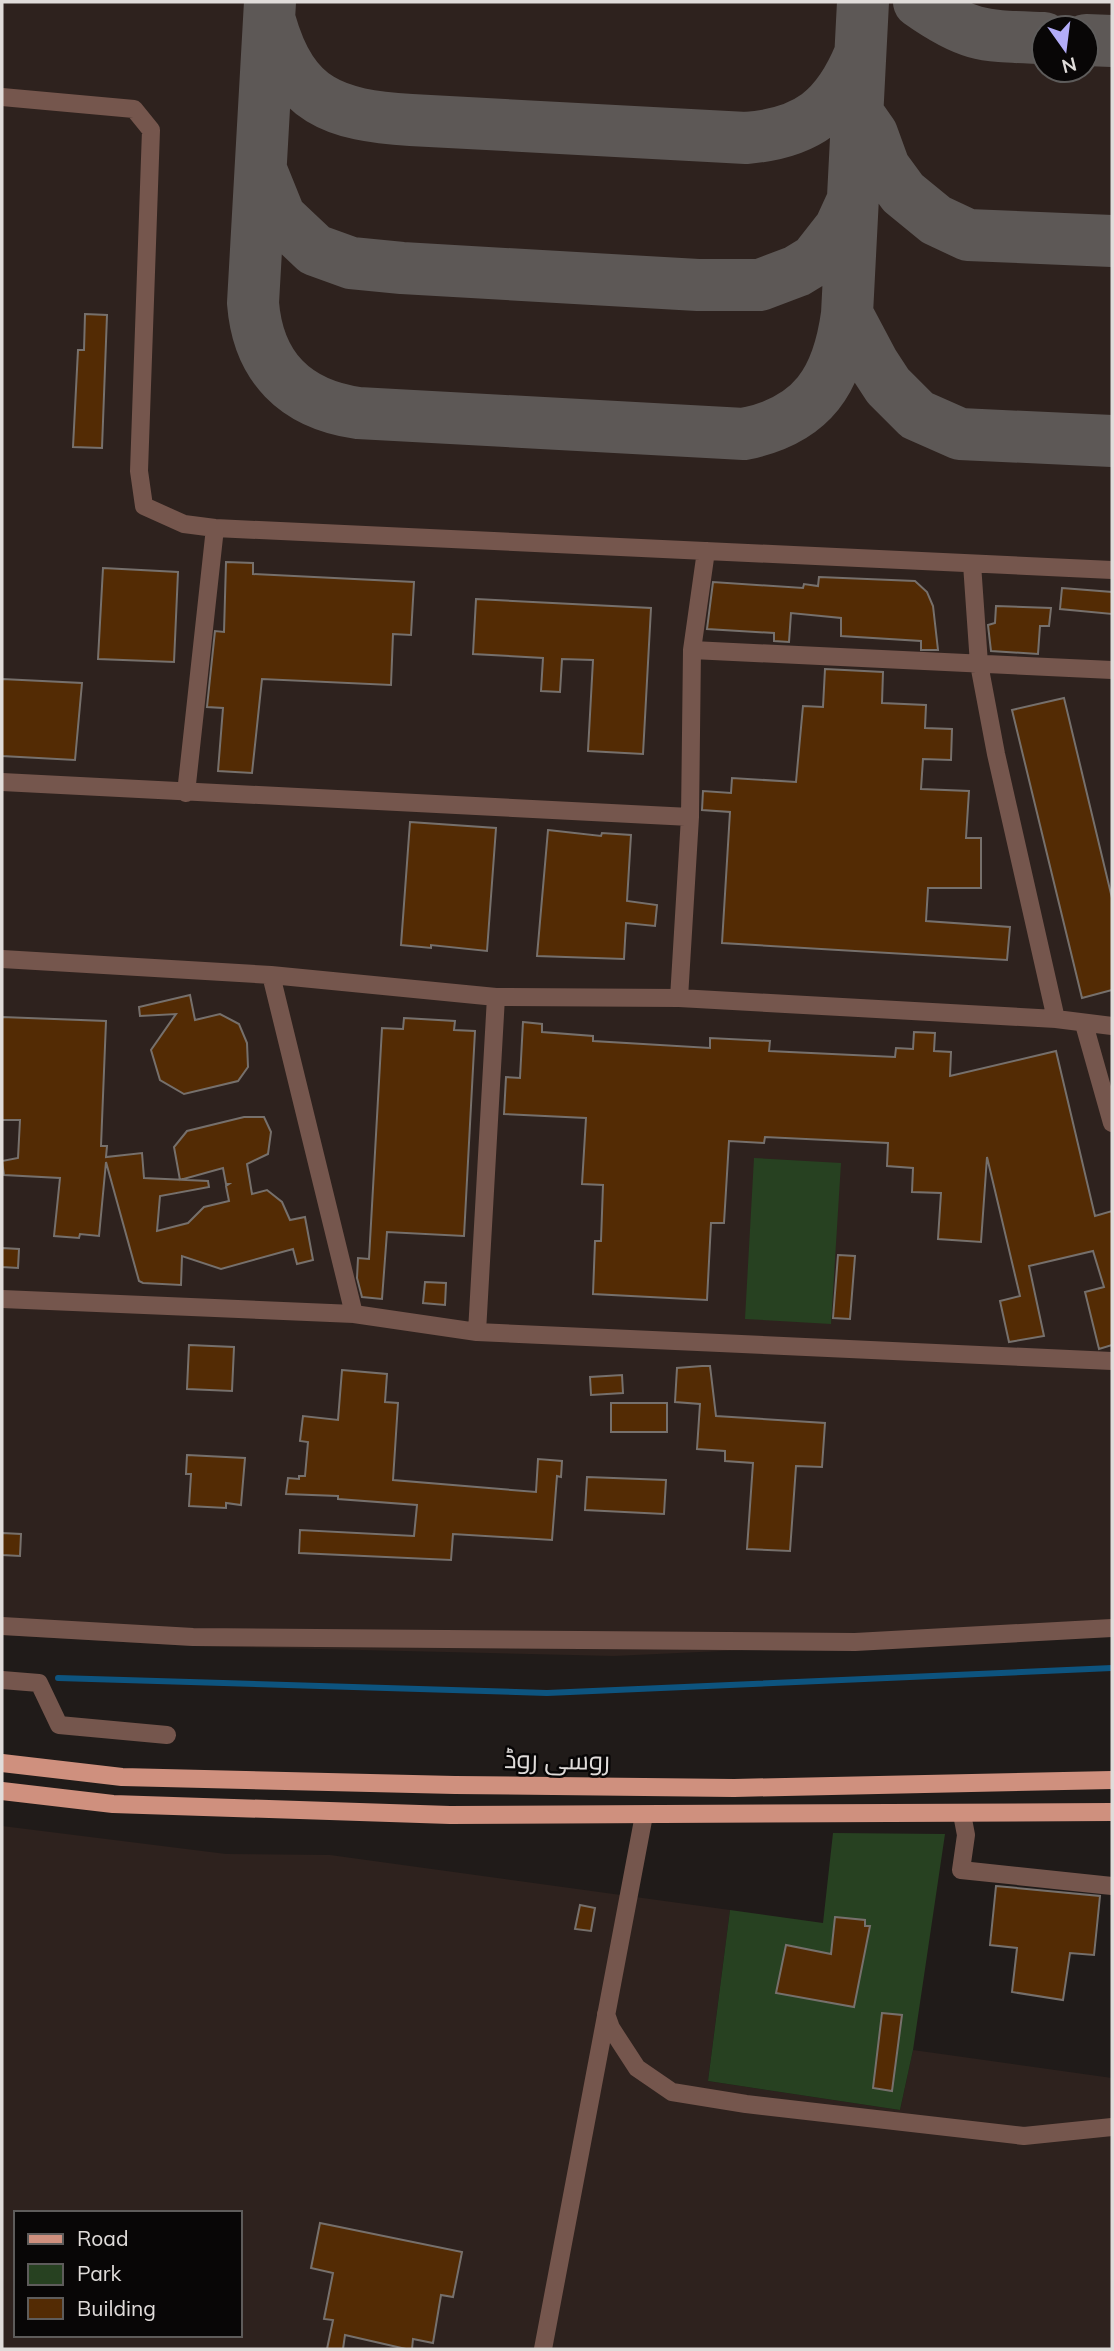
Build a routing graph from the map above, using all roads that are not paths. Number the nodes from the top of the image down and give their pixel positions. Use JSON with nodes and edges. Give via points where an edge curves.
{"nodes":[{"id":1,"x":2,"y":97,"type":"edge"},
{"id":2,"x":215,"y":528,"type":"junction"},
{"id":3,"x":706,"y":551,"type":"junction"},
{"id":4,"x":972,"y":564,"type":"junction"},
{"id":5,"x":1112,"y":570,"type":"edge"},
{"id":6,"x":692,"y":650,"type":"junction"},
{"id":7,"x":979,"y":664,"type":"junction"},
{"id":8,"x":1112,"y":670,"type":"edge"},
{"id":9,"x":2,"y":782,"type":"edge"},
{"id":10,"x":186,"y":793,"type":"junction"},
{"id":11,"x":690,"y":817,"type":"junction"},
{"id":12,"x":2,"y":959,"type":"edge"},
{"id":13,"x":271,"y":975,"type":"junction"},
{"id":14,"x":496,"y":998,"type":"junction"},
{"id":15,"x":679,"y":998,"type":"junction"},
{"id":16,"x":1056,"y":1018,"type":"junction"},
{"id":17,"x":1084,"y":1024,"type":"junction"},
{"id":18,"x":1112,"y":1026,"type":"edge"},
{"id":19,"x":1112,"y":1122,"type":"edge"},
{"id":20,"x":2,"y":1299,"type":"edge"},
{"id":21,"x":354,"y":1314,"type":"junction"},
{"id":22,"x":477,"y":1332,"type":"junction"},
{"id":23,"x":1112,"y":1362,"type":"edge"},
{"id":24,"x":2,"y":1626,"type":"edge"},
{"id":25,"x":1112,"y":1628,"type":"edge"},
{"id":26,"x":2,"y":1680,"type":"edge"},
{"id":27,"x":167,"y":1735,"type":"dead end"},
{"id":28,"x":2,"y":1763,"type":"edge"},
{"id":29,"x":1112,"y":1780,"type":"edge"},
{"id":30,"x":2,"y":1791,"type":"edge"},
{"id":31,"x":1112,"y":1812,"type":"edge"},
{"id":32,"x":961,"y":1814,"type":"junction"},
{"id":33,"x":644,"y":1815,"type":"junction"},
{"id":34,"x":1112,"y":1886,"type":"edge"},
{"id":35,"x":606,"y":2014,"type":"junction"},
{"id":36,"x":1112,"y":2127,"type":"edge"},
{"id":37,"x":543,"y":2349,"type":"edge"}],
"edges":[{"from":1,"to":2,"type":"lane","via":[[134,109],[151,130],[139,471],[144,506],[184,524]]},
{"from":2,"to":3,"type":"lane"},
{"from":2,"to":10,"type":"lane"},
{"from":3,"to":4,"type":"lane"},
{"from":3,"to":6,"type":"lane"},
{"from":4,"to":5,"type":"lane"},
{"from":4,"to":7,"type":"lane"},
{"from":6,"to":7,"type":"lane"},
{"from":6,"to":11,"type":"lane"},
{"from":7,"to":8,"type":"lane"},
{"from":7,"to":16,"type":"lane"},
{"from":9,"to":10,"type":"lane"},
{"from":10,"to":11,"type":"lane"},
{"from":11,"to":15,"type":"lane"},
{"from":12,"to":13,"type":"lane"},
{"from":13,"to":14,"type":"lane"},
{"from":13,"to":21,"type":"lane"},
{"from":14,"to":15,"type":"lane"},
{"from":14,"to":22,"type":"lane"},
{"from":15,"to":16,"type":"lane"},
{"from":16,"to":17,"type":"lane"},
{"from":17,"to":18,"type":"lane"},
{"from":17,"to":19,"type":"lane"},
{"from":20,"to":21,"type":"lane"},
{"from":21,"to":22,"type":"lane"},
{"from":22,"to":23,"type":"lane"},
{"from":24,"to":25,"type":"lane","via":[[193,1637],[841,1642]]},
{"from":26,"to":27,"type":"lane","via":[[39,1683],[59,1725]]},
{"from":28,"to":29,"type":"main road","name":"روسی روڈ","via":[[122,1777],[455,1785],[734,1788]]},
{"from":30,"to":33,"type":"main road","name":"روسی روڈ","via":[[127,1804],[450,1815]]},
{"from":31,"to":32,"type":"main road","name":"روسی روڈ"},
{"from":32,"to":33,"type":"main road","name":"روسی روڈ"},
{"from":32,"to":34,"type":"lane","via":[[966,1835],[961,1870]]},
{"from":33,"to":35,"type":"lane"},
{"from":35,"to":36,"type":"lane","via":[[637,2068],[672,2092],[1024,2136]]},
{"from":35,"to":37,"type":"lane"}]}
